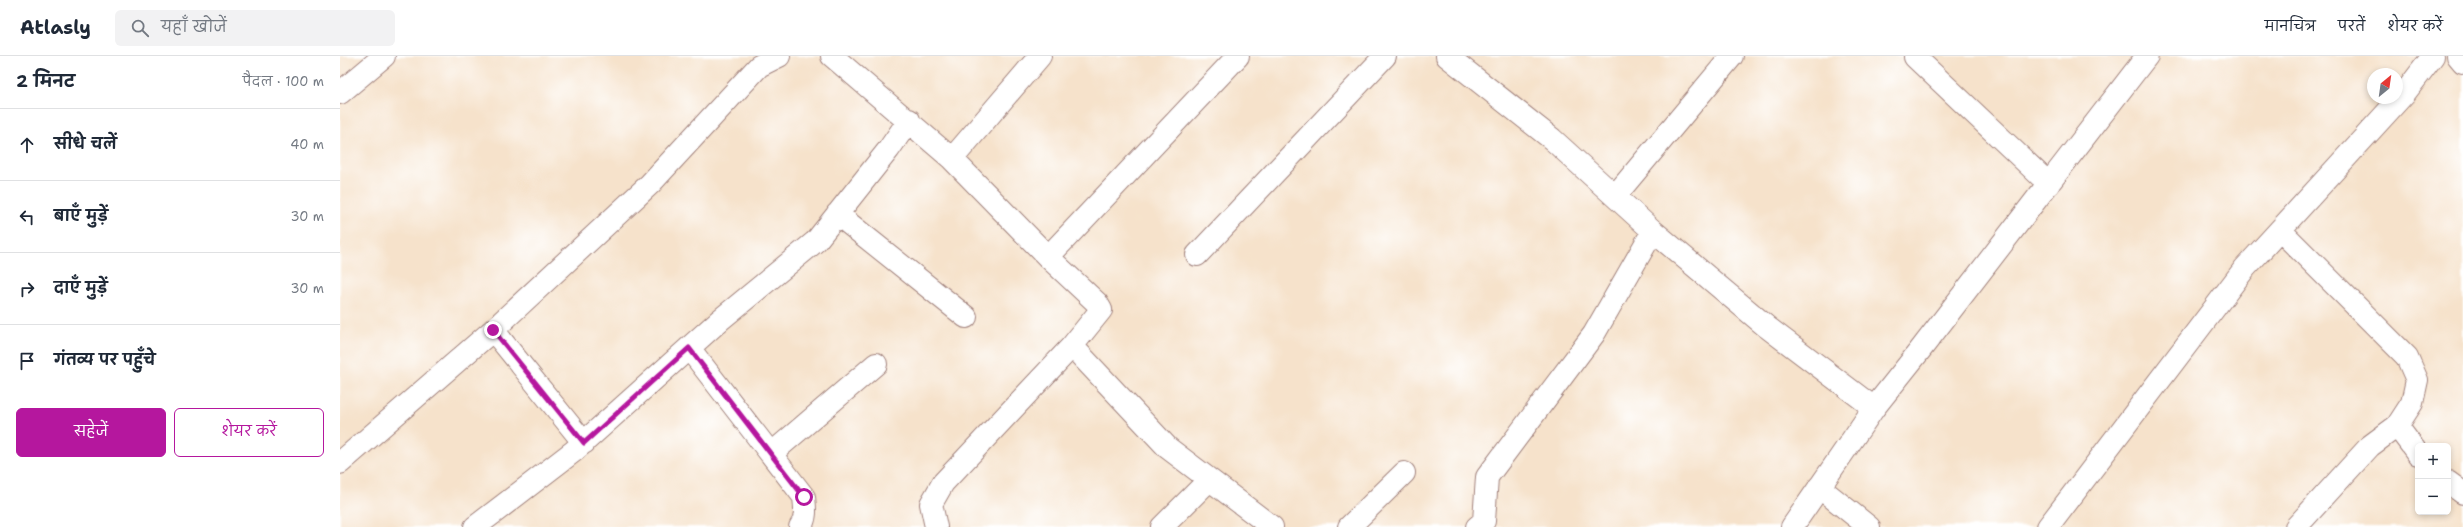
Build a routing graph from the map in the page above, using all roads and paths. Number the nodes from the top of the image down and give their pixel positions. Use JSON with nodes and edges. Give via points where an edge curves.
{"nodes":[{"id":1,"x":384,"y":56,"type":"edge"},
{"id":2,"x":779,"y":56,"type":"edge"},
{"id":3,"x":832,"y":56,"type":"edge"},
{"id":4,"x":1040,"y":56,"type":"edge"},
{"id":5,"x":1238,"y":56,"type":"edge"},
{"id":6,"x":1386,"y":56,"type":"edge"},
{"id":7,"x":1447,"y":56,"type":"edge"},
{"id":8,"x":1732,"y":56,"type":"edge"},
{"id":9,"x":2146,"y":56,"type":"edge"},
{"id":10,"x":2433,"y":56,"type":"edge"},
{"id":11,"x":2458,"y":56,"type":"edge"},
{"id":12,"x":1914,"y":58,"type":"dead end"},
{"id":13,"x":756,"y":61,"type":"edge"},
{"id":14,"x":2463,"y":62,"type":"edge"},
{"id":15,"x":340,"y":93,"type":"edge"},
{"id":16,"x":909,"y":120,"type":"junction"},
{"id":17,"x":952,"y":159,"type":"junction"},
{"id":18,"x":2049,"y":184,"type":"junction"},
{"id":19,"x":1615,"y":196,"type":"junction"},
{"id":20,"x":837,"y":214,"type":"junction"},
{"id":21,"x":2280,"y":230,"type":"junction"},
{"id":22,"x":1653,"y":231,"type":"junction"},
{"id":23,"x":1196,"y":255,"type":"dead end"},
{"id":24,"x":1048,"y":257,"type":"junction"},
{"id":25,"x":966,"y":317,"type":"dead end"},
{"id":26,"x":493,"y":330,"type":"junction"},
{"id":27,"x":1072,"y":346,"type":"junction"},
{"id":28,"x":689,"y":348,"type":"junction"},
{"id":29,"x":876,"y":364,"type":"dead end"},
{"id":30,"x":1874,"y":408,"type":"junction"},
{"id":31,"x":2398,"y":426,"type":"junction"},
{"id":32,"x":584,"y":443,"type":"junction"},
{"id":33,"x":2415,"y":450,"type":"edge"},
{"id":34,"x":771,"y":454,"type":"junction"},
{"id":35,"x":340,"y":463,"type":"edge"},
{"id":36,"x":1404,"y":473,"type":"dead end"},
{"id":37,"x":1209,"y":480,"type":"junction"},
{"id":38,"x":2451,"y":484,"type":"edge"},
{"id":39,"x":1819,"y":487,"type":"junction"},
{"id":40,"x":2463,"y":493,"type":"edge"},
{"id":41,"x":475,"y":527,"type":"edge"},
{"id":42,"x":800,"y":527,"type":"edge"},
{"id":43,"x":936,"y":527,"type":"edge"},
{"id":44,"x":1162,"y":527,"type":"edge"},
{"id":45,"x":1272,"y":527,"type":"edge"},
{"id":46,"x":1349,"y":527,"type":"edge"},
{"id":47,"x":1477,"y":527,"type":"edge"},
{"id":48,"x":1792,"y":527,"type":"edge"},
{"id":49,"x":1869,"y":527,"type":"edge"},
{"id":50,"x":2048,"y":527,"type":"edge"},
{"id":51,"x":2296,"y":527,"type":"edge"}],
"edges":[{"from":1,"to":15,"type":"street"},
{"from":2,"to":13,"type":"street"},
{"from":3,"to":16,"type":"street"},
{"from":4,"to":17,"type":"street"},
{"from":5,"to":24,"type":"street"},
{"from":6,"to":23,"type":"street"},
{"from":7,"to":19,"type":"street","via":[[1552,139]]},
{"from":8,"to":19,"type":"street"},
{"from":9,"to":18,"type":"street"},
{"from":10,"to":21,"type":"street","via":[[2404,94]]},
{"from":11,"to":14,"type":"street"},
{"from":12,"to":18,"type":"street"},
{"from":13,"to":26,"type":"street","via":[[650,184]]},
{"from":16,"to":17,"type":"street"},
{"from":16,"to":20,"type":"street","via":[[890,149]]},
{"from":17,"to":24,"type":"street"},
{"from":18,"to":30,"type":"street"},
{"from":19,"to":22,"type":"street"},
{"from":20,"to":25,"type":"street"},
{"from":20,"to":28,"type":"street","via":[[816,241]]},
{"from":21,"to":31,"type":"street","via":[[2407,358],[2417,380],[2412,403]]},
{"from":21,"to":50,"type":"street","via":[[2245,268]]},
{"from":22,"to":30,"type":"street","via":[[1767,327]]},
{"from":22,"to":47,"type":"street","via":[[1594,334],[1487,477],[1484,521]]},
{"from":24,"to":27,"type":"street","via":[[1097,303],[1101,310]]},
{"from":26,"to":32,"type":"street"},
{"from":26,"to":35,"type":"street"},
{"from":27,"to":37,"type":"street","via":[[1168,448]]},
{"from":27,"to":43,"type":"street","via":[[943,484],[932,504]]},
{"from":28,"to":32,"type":"street"},
{"from":28,"to":34,"type":"street"},
{"from":29,"to":34,"type":"street"},
{"from":30,"to":39,"type":"street"},
{"from":31,"to":33,"type":"street"},
{"from":31,"to":51,"type":"street","via":[[2370,446]]},
{"from":32,"to":41,"type":"street"},
{"from":34,"to":42,"type":"street","via":[[804,497],[806,510]]},
{"from":36,"to":46,"type":"street"},
{"from":37,"to":44,"type":"street"},
{"from":37,"to":45,"type":"street"},
{"from":38,"to":40,"type":"street"},
{"from":39,"to":48,"type":"street"},
{"from":39,"to":49,"type":"street"}]}
